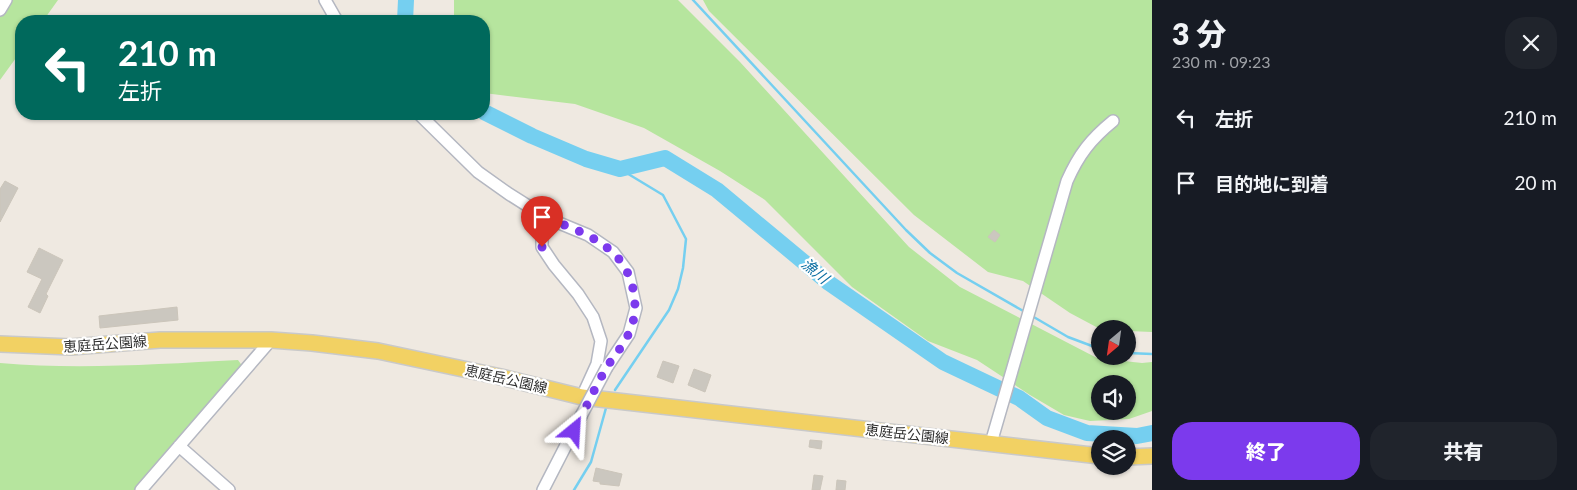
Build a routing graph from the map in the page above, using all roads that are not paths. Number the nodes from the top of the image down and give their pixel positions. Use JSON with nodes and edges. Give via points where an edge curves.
{"nodes":[{"id":1,"x":6,"y":0,"type":"edge"},
{"id":2,"x":325,"y":0,"type":"edge"},
{"id":3,"x":0,"y":10,"type":"edge"},
{"id":4,"x":334,"y":15,"type":"edge"},
{"id":5,"x":425,"y":120,"type":"edge"},
{"id":6,"x":1113,"y":121,"type":"dead end"},
{"id":7,"x":547,"y":218,"type":"junction"},
{"id":8,"x":271,"y":340,"type":"junction"},
{"id":9,"x":0,"y":344,"type":"edge"},
{"id":10,"x":582,"y":397,"type":"junction"},
{"id":11,"x":992,"y":443,"type":"junction"},
{"id":12,"x":179,"y":446,"type":"junction"},
{"id":13,"x":1091,"y":455,"type":"edge"},
{"id":14,"x":1152,"y":456,"type":"edge"},
{"id":15,"x":1136,"y":457,"type":"edge"},
{"id":16,"x":225,"y":489,"type":"edge"},
{"id":17,"x":141,"y":490,"type":"edge"},
{"id":18,"x":543,"y":490,"type":"edge"}],
"edges":[{"from":1,"to":3,"type":"street"},
{"from":2,"to":4,"type":"street"},
{"from":5,"to":7,"type":"street","via":[[478,172]]},
{"from":6,"to":11,"type":"street","via":[[1084,149],[1067,181]]},
{"from":7,"to":10,"type":"street","via":[[542,247],[593,317],[601,341],[598,364]]},
{"from":7,"to":18,"type":"street","bridge":true,"via":[[588,235],[613,252],[628,272],[636,308],[629,334],[607,367]]},
{"from":8,"to":9,"type":"main road","name":"恵庭岳公園線","via":[[160,340],[71,347]]},
{"from":8,"to":10,"type":"main road","name":"恵庭岳公園線","via":[[378,351]]},
{"from":8,"to":12,"type":"street"},
{"from":10,"to":11,"type":"main road","name":"恵庭岳公園線"},
{"from":11,"to":13,"type":"main road","name":"恵庭岳公園線"},
{"from":12,"to":16,"type":"street"},
{"from":12,"to":17,"type":"street"},
{"from":14,"to":15,"type":"main road"}]}
